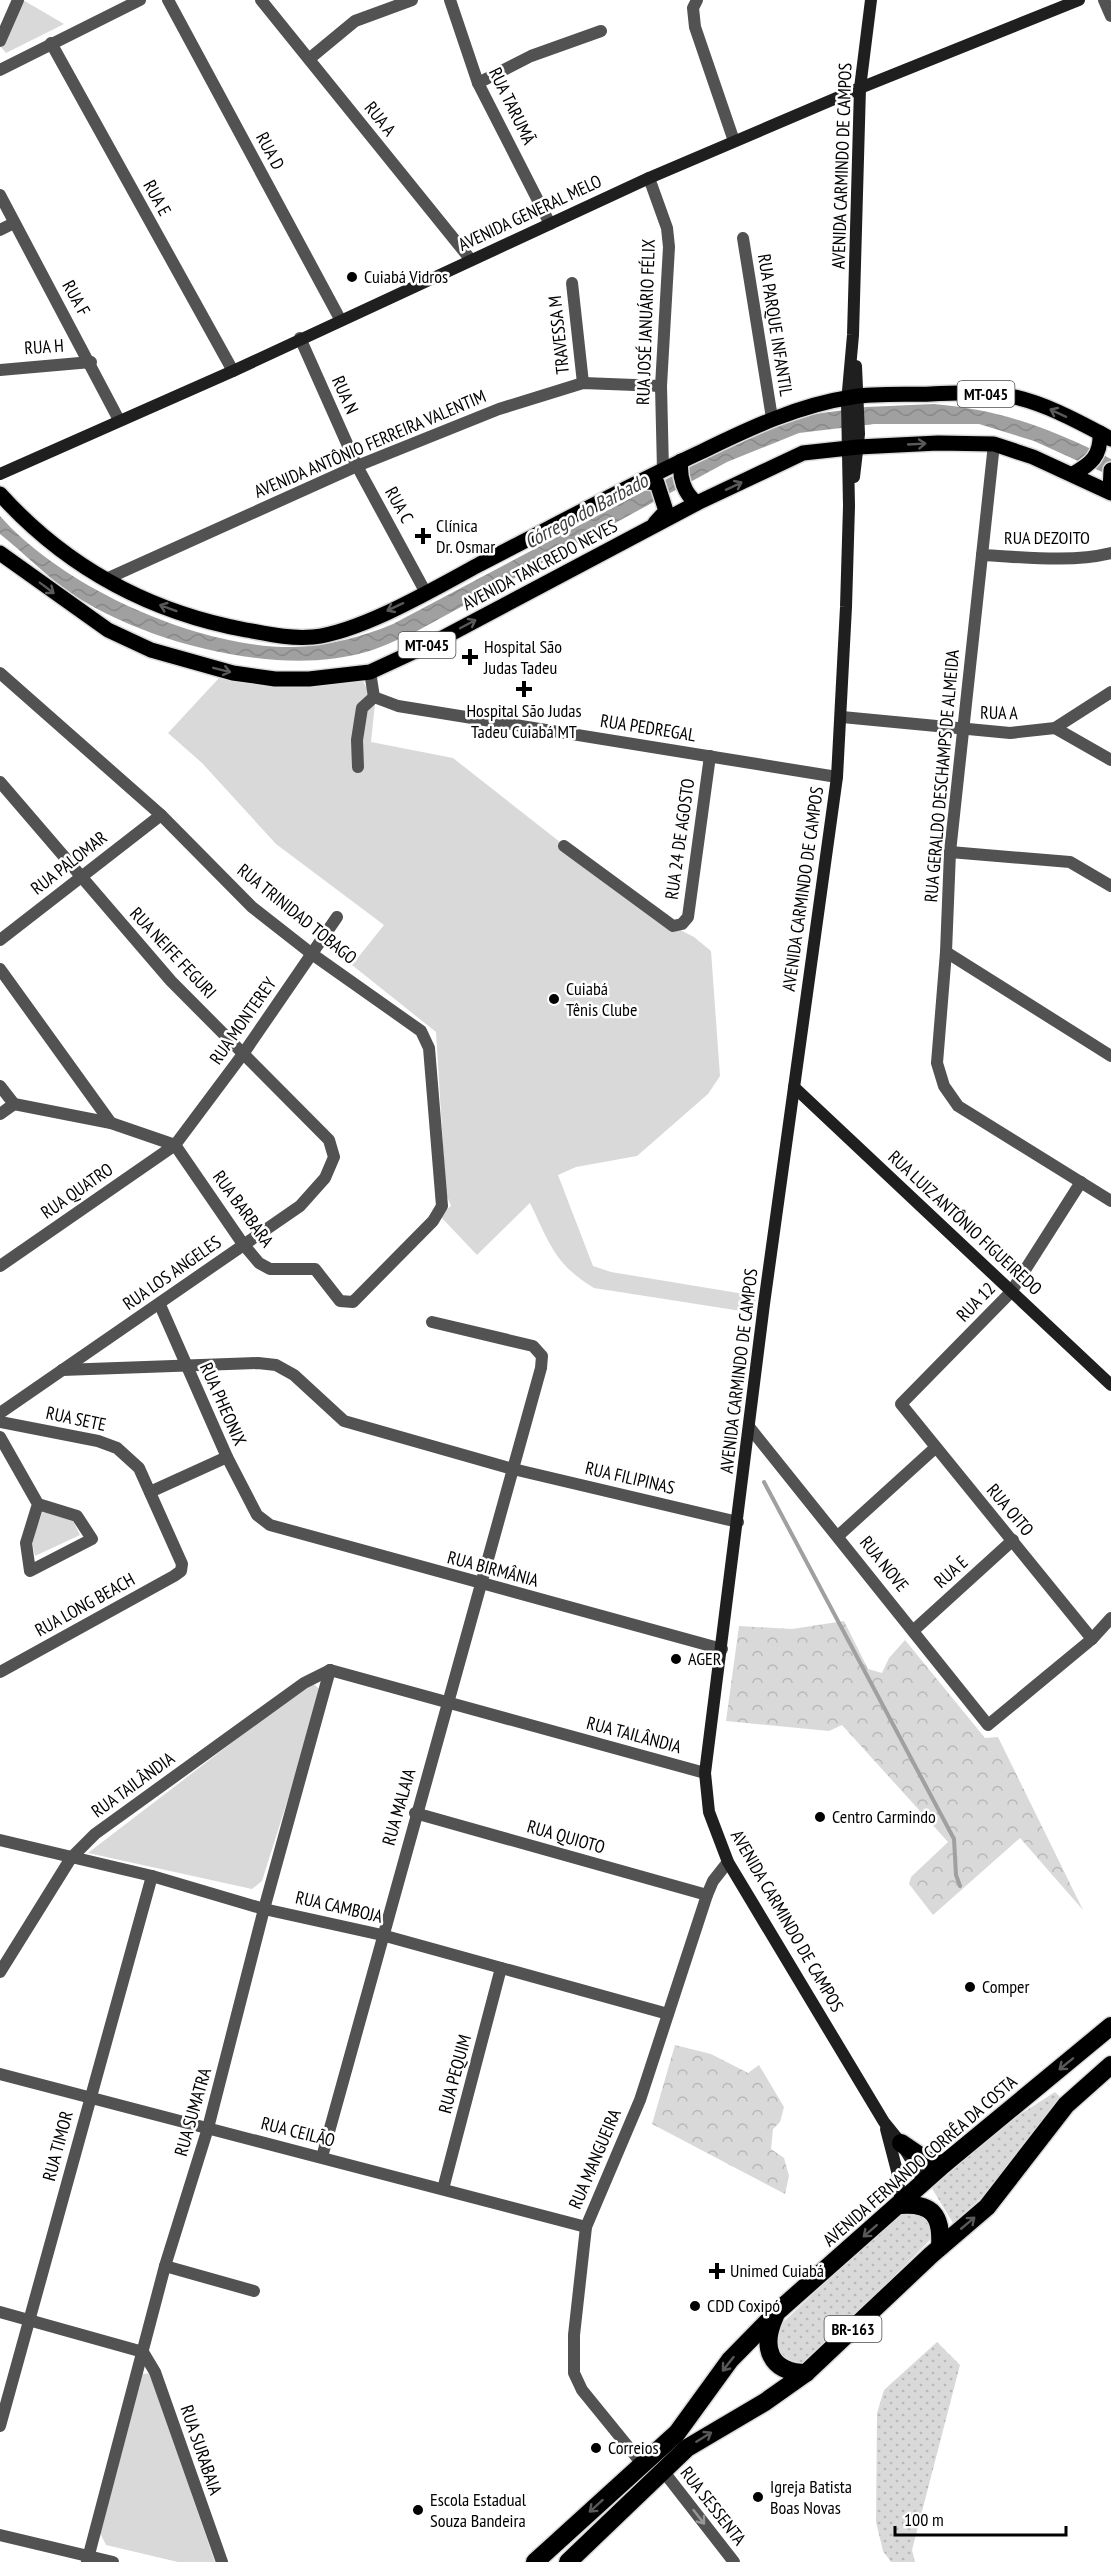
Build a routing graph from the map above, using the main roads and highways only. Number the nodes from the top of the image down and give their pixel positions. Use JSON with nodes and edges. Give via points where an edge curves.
{"nodes":[{"id":1,"x":872,"y":0,"type":"edge"},
{"id":2,"x":1079,"y":0,"type":"edge"},
{"id":3,"x":860,"y":88,"type":"junction"},
{"id":4,"x":853,"y":399,"type":"junction"},
{"id":5,"x":1103,"y":439,"type":"edge"},
{"id":6,"x":853,"y":441,"type":"junction"},
{"id":7,"x":680,"y":466,"type":"junction"},
{"id":8,"x":1111,"y":470,"type":"edge"},
{"id":9,"x":0,"y":473,"type":"edge"},
{"id":10,"x":1073,"y":474,"type":"junction"},
{"id":11,"x":660,"y":476,"type":"junction"},
{"id":12,"x":1110,"y":493,"type":"edge"},
{"id":13,"x":0,"y":494,"type":"edge"},
{"id":14,"x":692,"y":499,"type":"junction"},
{"id":15,"x":651,"y":528,"type":"junction"},
{"id":16,"x":0,"y":554,"type":"edge"},
{"id":17,"x":794,"y":1087,"type":"junction"},
{"id":18,"x":1111,"y":1385,"type":"edge"},
{"id":19,"x":1111,"y":2026,"type":"edge"},
{"id":20,"x":1111,"y":2065,"type":"edge"},
{"id":21,"x":884,"y":2122,"type":"junction"},
{"id":22,"x":901,"y":2143,"type":"junction"},
{"id":23,"x":944,"y":2164,"type":"junction"},
{"id":24,"x":925,"y":2183,"type":"junction"},
{"id":25,"x":901,"y":2205,"type":"junction"},
{"id":26,"x":936,"y":2217,"type":"junction"},
{"id":27,"x":940,"y":2247,"type":"junction"},
{"id":28,"x":777,"y":2312,"type":"junction"},
{"id":29,"x":806,"y":2373,"type":"junction"},
{"id":30,"x":535,"y":2562,"type":"edge"},
{"id":31,"x":568,"y":2562,"type":"edge"}],
"edges":[{"from":1,"to":3,"type":"main road","name":"AVENIDA CARMINDO DE CAMPOS"},
{"from":2,"to":3,"type":"main road","name":"AVENIDA GENERAL MELO"},
{"from":3,"to":4,"type":"main road","name":"AVENIDA CARMINDO DE CAMPOS"},
{"from":3,"to":9,"type":"main road","name":"AVENIDA GENERAL MELO","via":[[649,178],[232,371]]},
{"from":5,"to":4,"type":"main road","number":"MT-045","one_way":true,"via":[[1048,408],[1011,396],[977,393]]},
{"from":4,"to":6,"type":"main road","name":"AVENIDA CARMINDO DE CAMPOS"},
{"from":4,"to":7,"type":"main road","number":"MT-045","via":[[772,418]]},
{"from":5,"to":10,"type":"main road","via":[[1090,465]]},
{"from":6,"to":10,"type":"main road","name":"AVENIDA TANCREDO NEVES","number":"MT-045","one_way":true,"via":[[994,444]]},
{"from":14,"to":6,"type":"main road","name":"AVENIDA TANCREDO NEVES","number":"MT-045","one_way":true,"via":[[803,453]]},
{"from":6,"to":17,"type":"main road","name":"AVENIDA CARMINDO DE CAMPOS","via":[[837,777]]},
{"from":7,"to":11,"type":"main road","number":"MT-045"},
{"from":7,"to":14,"type":"main road"},
{"from":8,"to":12,"type":"main road"},
{"from":10,"to":12,"type":"main road","name":"AVENIDA TANCREDO NEVES","number":"MT-045"},
{"from":11,"to":13,"type":"main road","name":"AVENIDA TANCREDO NEVES","number":"MT-045","one_way":true,"via":[[639,481],[426,593],[331,633],[290,637],[232,628],[144,600],[104,580],[23,519]]},
{"from":11,"to":15,"type":"main road","via":[[666,510]]},
{"from":14,"to":15,"type":"main road","name":"AVENIDA TANCREDO NEVES","number":"MT-045"},
{"from":16,"to":15,"type":"main road","name":"AVENIDA TANCREDO NEVES","number":"MT-045","one_way":true,"via":[[108,630],[151,650],[233,673],[309,679],[370,672]]},
{"from":17,"to":18,"type":"main road","name":"RUA LUIZ ANTÔNIO FIGUEIREDO"},
{"from":17,"to":21,"type":"main road","name":"AVENIDA CARMINDO DE CAMPOS","via":[[705,1773],[709,1812],[728,1862]]},
{"from":19,"to":23,"type":"highway","name":"AVENIDA FERNANDO CORRÊA DA COSTA","one_way":true},
{"from":27,"to":20,"type":"highway","number":"BR-163","one_way":true,"via":[[987,2207],[1066,2105]]},
{"from":21,"to":22,"type":"main road","name":"AVENIDA CARMINDO DE CAMPOS"},
{"from":21,"to":25,"type":"main road"},
{"from":22,"to":23,"type":"highway","via":[[926,2160]]},
{"from":22,"to":24,"type":"main road","name":"AVENIDA CARMINDO DE CAMPOS"},
{"from":23,"to":24,"type":"highway","name":"AVENIDA FERNANDO CORRÊA DA COSTA"},
{"from":24,"to":25,"type":"highway","name":"AVENIDA FERNANDO CORRÊA DA COSTA"},
{"from":24,"to":26,"type":"highway"},
{"from":25,"to":26,"type":"highway","via":[[927,2207]]},
{"from":25,"to":28,"type":"highway","name":"AVENIDA FERNANDO CORRÊA DA COSTA","one_way":true},
{"from":26,"to":27,"type":"highway","via":[[941,2231]]},
{"from":27,"to":29,"type":"highway","number":"BR-163"},
{"from":28,"to":29,"type":"highway","via":[[767,2333],[774,2360],[784,2369]]},
{"from":28,"to":30,"type":"highway","name":"AVENIDA FERNANDO CORRÊA DA COSTA","one_way":true,"via":[[729,2360],[677,2433]]},
{"from":31,"to":29,"type":"highway","number":"BR-163","one_way":true,"via":[[687,2448]]}]}
